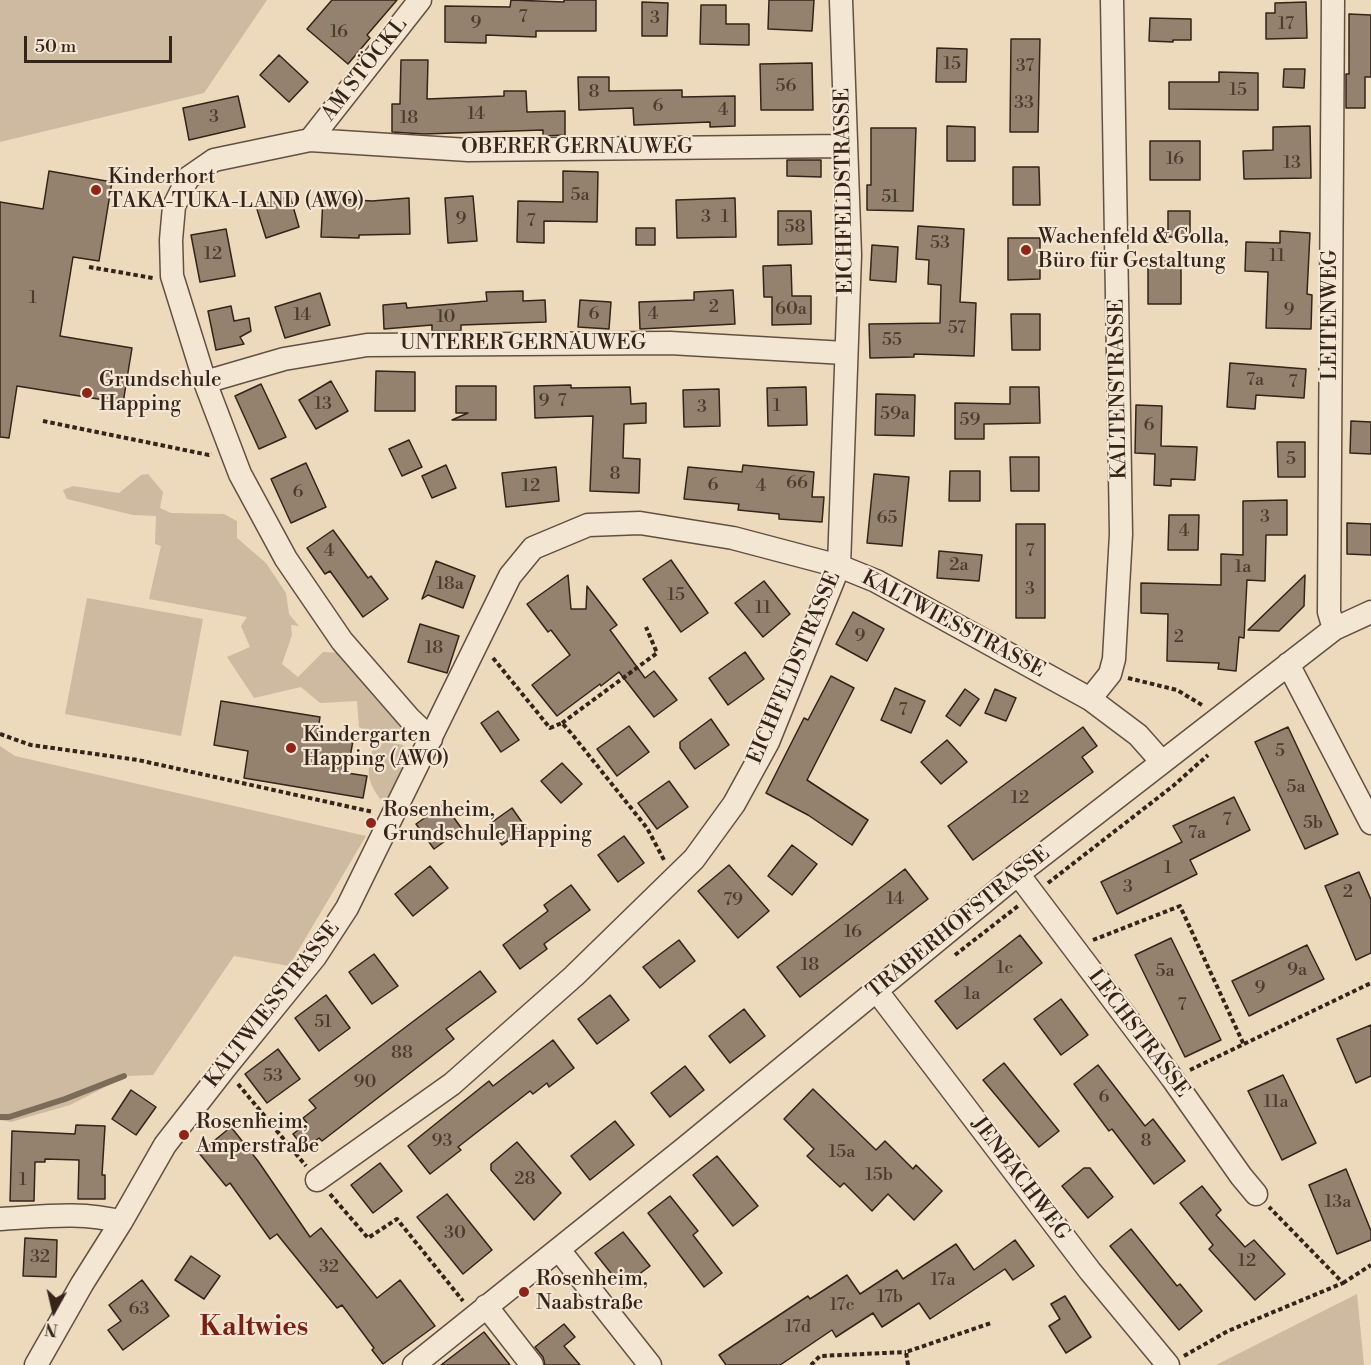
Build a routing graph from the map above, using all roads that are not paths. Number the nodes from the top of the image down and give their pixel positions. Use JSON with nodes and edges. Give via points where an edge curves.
{"nodes":[{"id":1,"x":420,"y":0,"type":"edge"},
{"id":2,"x":841,"y":0,"type":"edge"},
{"id":3,"x":1112,"y":0,"type":"edge"},
{"id":4,"x":1333,"y":0,"type":"edge"},
{"id":5,"x":310,"y":140,"type":"junction"},
{"id":6,"x":845,"y":146,"type":"junction"},
{"id":7,"x":845,"y":353,"type":"junction"},
{"id":8,"x":205,"y":382,"type":"junction"},
{"id":9,"x":839,"y":566,"type":"junction"},
{"id":10,"x":1371,"y":612,"type":"edge"},
{"id":11,"x":1334,"y":629,"type":"junction"},
{"id":12,"x":1288,"y":664,"type":"junction"},
{"id":13,"x":1090,"y":699,"type":"junction"},
{"id":14,"x":431,"y":739,"type":"junction"},
{"id":15,"x":1162,"y":762,"type":"junction"},
{"id":16,"x":1371,"y":823,"type":"edge"},
{"id":17,"x":1018,"y":874,"type":"junction"},
{"id":18,"x":876,"y":990,"type":"junction"},
{"id":19,"x":318,"y":1180,"type":"road end"},
{"id":20,"x":1256,"y":1194,"type":"road end"},
{"id":21,"x":0,"y":1219,"type":"edge"},
{"id":22,"x":121,"y":1222,"type":"junction"},
{"id":23,"x":559,"y":1250,"type":"junction"},
{"id":24,"x":480,"y":1311,"type":"junction"},
{"id":25,"x":1173,"y":1362,"type":"edge"},
{"id":26,"x":36,"y":1365,"type":"edge"},
{"id":27,"x":414,"y":1365,"type":"edge"},
{"id":28,"x":532,"y":1365,"type":"edge"},
{"id":29,"x":650,"y":1365,"type":"edge"}],
"edges":[{"from":1,"to":5,"type":"street","name":"AM STÖCKL"},
{"from":2,"to":6,"type":"street","name":"EICHFELDSTRASSE"},
{"from":3,"to":13,"type":"street","name":"KALTENSTRASSE","via":[[1121,534],[1114,659],[1110,674]]},
{"from":4,"to":11,"type":"street","name":"LEITENWEG","via":[[1329,612]]},
{"from":5,"to":6,"type":"street","name":"OBERER GERNAUWEG","via":[[468,150]]},
{"from":5,"to":8,"type":"street","name":"OBERER GERNAUWEG","via":[[214,160],[188,178],[174,206],[172,276]]},
{"from":6,"to":7,"type":"street","name":"EICHFELDSTRASSE","via":[[850,255]]},
{"from":7,"to":8,"type":"street","name":"UNTERER GERNAUWEG","via":[[670,343],[367,345],[284,359]]},
{"from":7,"to":9,"type":"street","name":"EICHFELDSTRASSE"},
{"from":8,"to":14,"type":"street","name":"OBERER GERNAUWEG","via":[[240,474],[286,559],[342,641]]},
{"from":9,"to":13,"type":"street","name":"KALTWIESSTRASSE","via":[[876,580]]},
{"from":9,"to":14,"type":"street","name":"KALTWIESSTRASSE","via":[[721,536],[640,523],[588,525],[533,548],[510,576]]},
{"from":9,"to":19,"type":"street","name":"EICHFELDSTRASSE","via":[[768,742],[734,804],[694,859],[574,976],[452,1084]]},
{"from":10,"to":11,"type":"street","name":"TRABERHOFSTRASSE"},
{"from":11,"to":12,"type":"street","name":"TRABERHOFSTRASSE"},
{"from":12,"to":15,"type":"street","name":"TRABERHOFSTRASSE"},
{"from":12,"to":16,"type":"street"},
{"from":13,"to":15,"type":"street","name":"KALTWIESSTRASSE","via":[[1138,735]]},
{"from":14,"to":22,"type":"street","name":"KALTWIESSTRASSE","via":[[347,908],[315,957],[165,1145]]},
{"from":15,"to":17,"type":"street","name":"TRABERHOFSTRASSE"},
{"from":17,"to":18,"type":"street","name":"TRABERHOFSTRASSE"},
{"from":17,"to":20,"type":"street","name":"LECHSTRASSE"},
{"from":18,"to":23,"type":"street","name":"TRABERHOFSTRASSE"},
{"from":18,"to":25,"type":"street","name":"JENBACHWEG","via":[[1090,1271]]},
{"from":21,"to":22,"type":"street","via":[[77,1216]]},
{"from":22,"to":26,"type":"street","name":"KALTWIESSTRASSE"},
{"from":23,"to":24,"type":"street","name":"TRABERHOFSTRASSE"},
{"from":23,"to":29,"type":"street"},
{"from":24,"to":27,"type":"street","name":"TRABERHOFSTRASSE"},
{"from":24,"to":28,"type":"street"}]}
